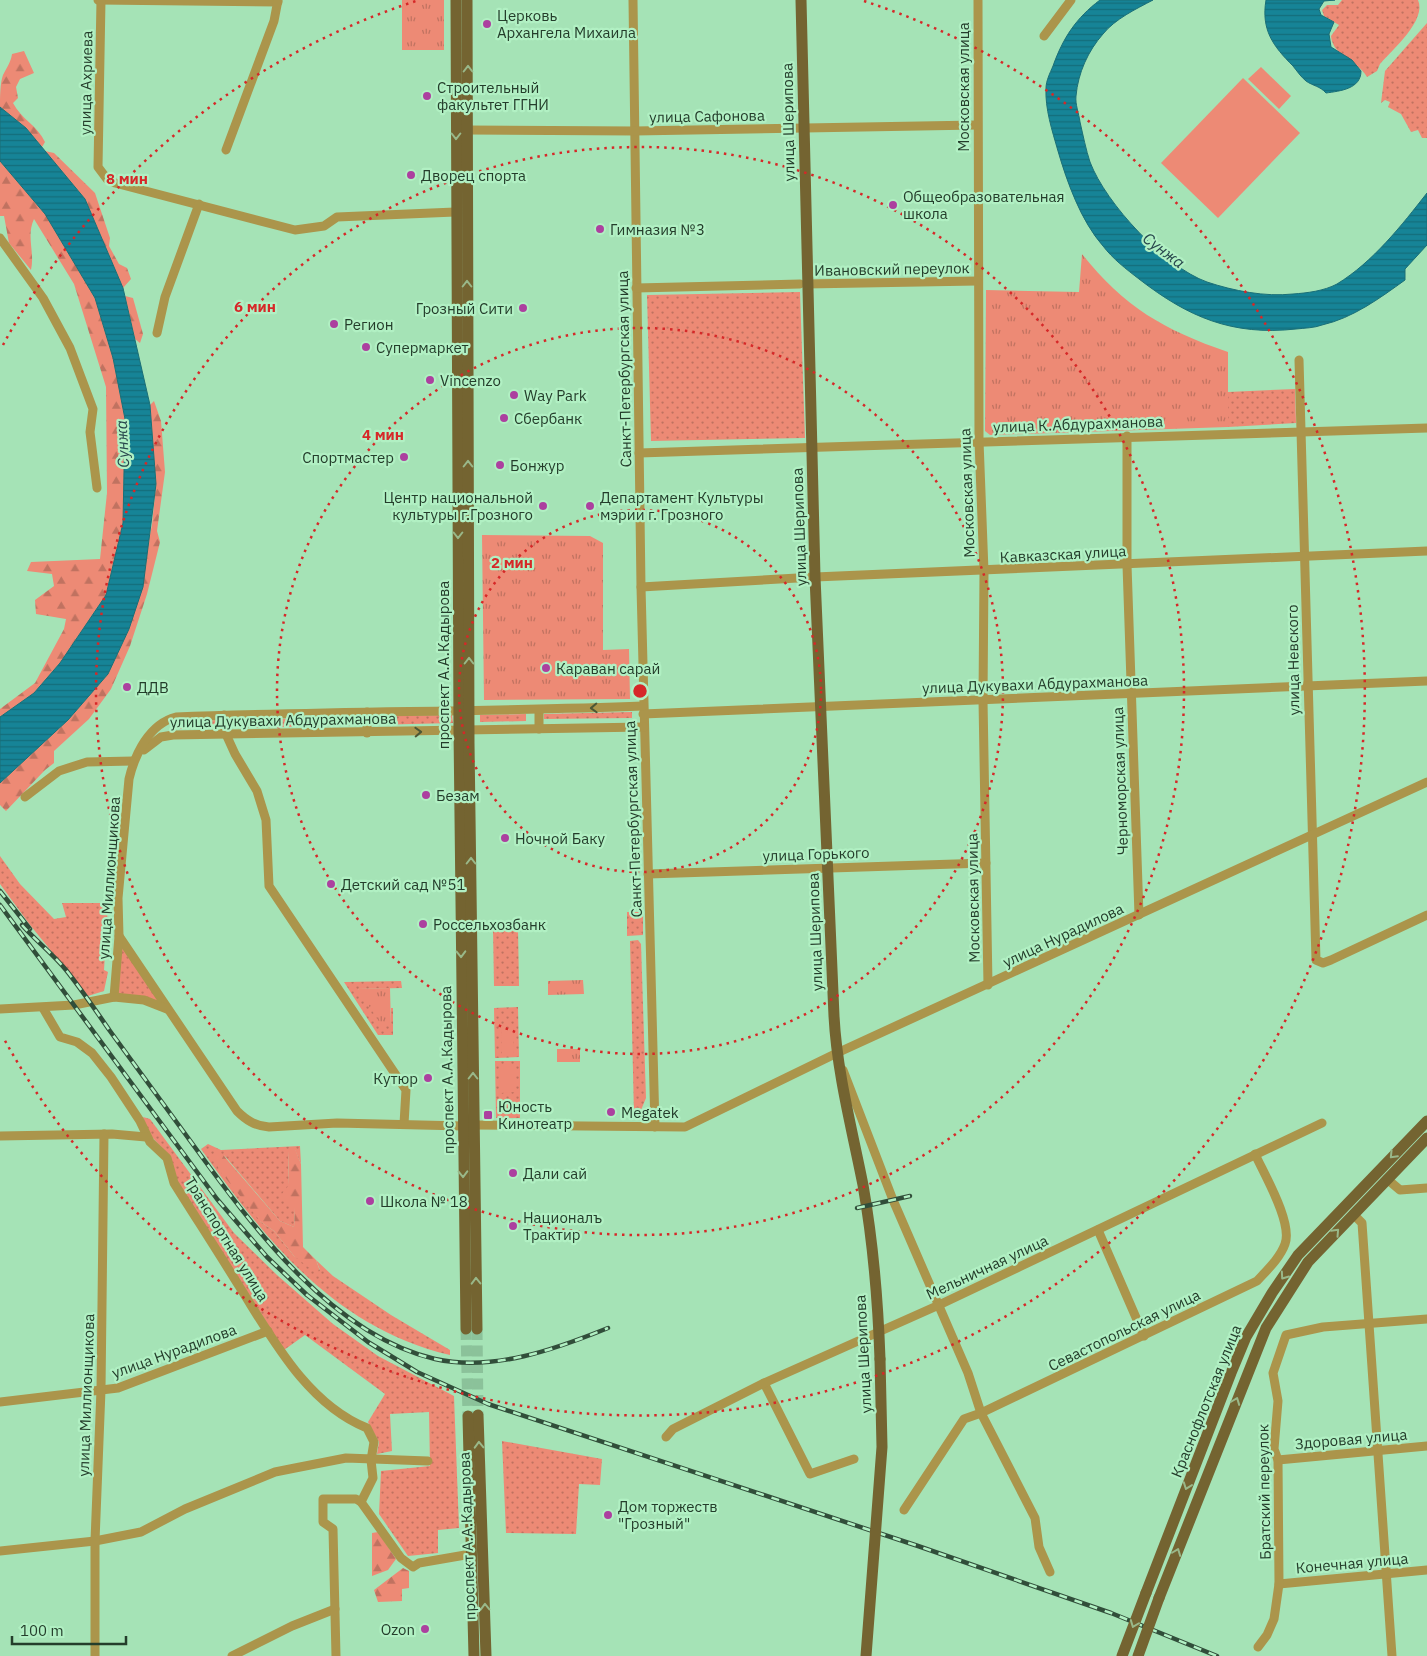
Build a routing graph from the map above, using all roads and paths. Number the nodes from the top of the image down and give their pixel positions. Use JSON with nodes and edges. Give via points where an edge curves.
{"nodes":[{"id":1,"x":100,"y":0,"type":"edge"},
{"id":2,"x":456,"y":0,"type":"edge"},
{"id":3,"x":467,"y":0,"type":"edge"},
{"id":4,"x":634,"y":0,"type":"edge"},
{"id":5,"x":801,"y":0,"type":"edge"},
{"id":6,"x":978,"y":0,"type":"edge"},
{"id":7,"x":1072,"y":0,"type":"edge"},
{"id":8,"x":278,"y":1,"type":"edge"},
{"id":9,"x":1044,"y":36,"type":"dead end"},
{"id":10,"x":977,"y":125,"type":"junction"},
{"id":11,"x":803,"y":128,"type":"junction"},
{"id":12,"x":468,"y":130,"type":"junction"},
{"id":13,"x":635,"y":131,"type":"junction"},
{"id":14,"x":226,"y":150,"type":"dead end"},
{"id":15,"x":199,"y":204,"type":"junction"},
{"id":16,"x":456,"y":212,"type":"junction"},
{"id":17,"x":0,"y":238,"type":"edge"},
{"id":18,"x":977,"y":281,"type":"junction"},
{"id":19,"x":804,"y":284,"type":"junction"},
{"id":20,"x":636,"y":288,"type":"junction"},
{"id":21,"x":157,"y":334,"type":"dead end"},
{"id":22,"x":1299,"y":360,"type":"dead end"},
{"id":23,"x":1427,"y":428,"type":"edge"},
{"id":24,"x":1301,"y":431,"type":"junction"},
{"id":25,"x":1126,"y":436,"type":"junction"},
{"id":26,"x":979,"y":441,"type":"junction"},
{"id":27,"x":811,"y":445,"type":"junction"},
{"id":28,"x":639,"y":452,"type":"junction"},
{"id":29,"x":97,"y":488,"type":"dead end"},
{"id":30,"x":1427,"y":551,"type":"edge"},
{"id":31,"x":1304,"y":558,"type":"junction"},
{"id":32,"x":1127,"y":565,"type":"junction"},
{"id":33,"x":984,"y":571,"type":"junction"},
{"id":34,"x":815,"y":577,"type":"junction"},
{"id":35,"x":640,"y":587,"type":"junction"},
{"id":36,"x":1427,"y":681,"type":"edge"},
{"id":37,"x":1307,"y":688,"type":"junction"},
{"id":38,"x":1130,"y":693,"type":"junction"},
{"id":39,"x":983,"y":700,"type":"junction"},
{"id":40,"x":822,"y":706,"type":"junction"},
{"id":41,"x":464,"y":710,"type":"junction"},
{"id":42,"x":539,"y":710,"type":"junction"},
{"id":43,"x":643,"y":710,"type":"junction"},
{"id":44,"x":367,"y":712,"type":"junction"},
{"id":45,"x":224,"y":715,"type":"junction"},
{"id":46,"x":176,"y":716,"type":"junction"},
{"id":47,"x":644,"y":727,"type":"junction"},
{"id":48,"x":539,"y":729,"type":"junction"},
{"id":49,"x":464,"y":730,"type":"junction"},
{"id":50,"x":226,"y":732,"type":"junction"},
{"id":51,"x":367,"y":733,"type":"junction"},
{"id":52,"x":173,"y":735,"type":"junction"},
{"id":53,"x":133,"y":761,"type":"junction"},
{"id":54,"x":1427,"y":782,"type":"edge"},
{"id":55,"x":25,"y":797,"type":"dead end"},
{"id":56,"x":1312,"y":836,"type":"junction"},
{"id":57,"x":986,"y":863,"type":"junction"},
{"id":58,"x":828,"y":868,"type":"junction"},
{"id":59,"x":648,"y":874,"type":"junction"},
{"id":60,"x":1139,"y":915,"type":"junction"},
{"id":61,"x":1427,"y":915,"type":"edge"},
{"id":62,"x":120,"y":936,"type":"junction"},
{"id":63,"x":988,"y":985,"type":"junction"},
{"id":64,"x":114,"y":997,"type":"junction"},
{"id":65,"x":43,"y":1008,"type":"junction"},
{"id":66,"x":167,"y":1008,"type":"junction"},
{"id":67,"x":0,"y":1009,"type":"edge"},
{"id":68,"x":837,"y":1054,"type":"junction"},
{"id":69,"x":1427,"y":1121,"type":"edge"},
{"id":70,"x":1322,"y":1123,"type":"dead end"},
{"id":71,"x":404,"y":1124,"type":"junction"},
{"id":72,"x":468,"y":1125,"type":"junction"},
{"id":73,"x":655,"y":1127,"type":"junction"},
{"id":74,"x":104,"y":1134,"type":"junction"},
{"id":75,"x":0,"y":1136,"type":"edge"},
{"id":76,"x":146,"y":1137,"type":"junction"},
{"id":77,"x":1427,"y":1138,"type":"edge"},
{"id":78,"x":1255,"y":1154,"type":"junction"},
{"id":79,"x":1387,"y":1179,"type":"junction"},
{"id":80,"x":1427,"y":1188,"type":"edge"},
{"id":81,"x":1353,"y":1214,"type":"junction"},
{"id":82,"x":1098,"y":1230,"type":"junction"},
{"id":83,"x":939,"y":1305,"type":"junction"},
{"id":84,"x":1427,"y":1319,"type":"edge"},
{"id":85,"x":1370,"y":1324,"type":"junction"},
{"id":86,"x":472,"y":1329,"type":"tunnel mouth"},
{"id":87,"x":268,"y":1331,"type":"junction"},
{"id":88,"x":879,"y":1331,"type":"junction"},
{"id":89,"x":1144,"y":1336,"type":"junction"},
{"id":90,"x":764,"y":1383,"type":"junction"},
{"id":91,"x":101,"y":1390,"type":"junction"},
{"id":92,"x":0,"y":1402,"type":"edge"},
{"id":93,"x":981,"y":1413,"type":"junction"},
{"id":94,"x":666,"y":1437,"type":"dead end"},
{"id":95,"x":1427,"y":1446,"type":"edge"},
{"id":96,"x":1378,"y":1451,"type":"junction"},
{"id":97,"x":854,"y":1459,"type":"dead end"},
{"id":98,"x":371,"y":1460,"type":"junction"},
{"id":99,"x":1278,"y":1460,"type":"junction"},
{"id":100,"x":428,"y":1461,"type":"dead end"},
{"id":101,"x":361,"y":1502,"type":"junction"},
{"id":102,"x":904,"y":1510,"type":"dead end"},
{"id":103,"x":95,"y":1542,"type":"junction"},
{"id":104,"x":0,"y":1551,"type":"edge"},
{"id":105,"x":471,"y":1554,"type":"junction"},
{"id":106,"x":1427,"y":1570,"type":"edge"},
{"id":107,"x":1050,"y":1572,"type":"dead end"},
{"id":108,"x":1386,"y":1575,"type":"junction"},
{"id":109,"x":1279,"y":1584,"type":"junction"},
{"id":110,"x":335,"y":1609,"type":"junction"},
{"id":111,"x":1258,"y":1647,"type":"dead end"},
{"id":112,"x":95,"y":1656,"type":"edge"},
{"id":113,"x":233,"y":1656,"type":"edge"},
{"id":114,"x":336,"y":1656,"type":"edge"},
{"id":115,"x":474,"y":1656,"type":"edge"},
{"id":116,"x":486,"y":1656,"type":"edge"},
{"id":117,"x":866,"y":1656,"type":"edge"},
{"id":118,"x":1122,"y":1656,"type":"edge"},
{"id":119,"x":1138,"y":1656,"type":"edge"},
{"id":120,"x":1392,"y":1656,"type":"edge"}],
"edges":[{"from":1,"to":8,"type":"street"},
{"from":1,"to":15,"type":"street","name":"улица Ахриева","via":[[98,167],[107,179],[115,183]]},
{"from":2,"to":16,"type":"main road","name":"проспект А.А.Кадырова","one_way":true},
{"from":12,"to":3,"type":"main road","name":"проспект А.А.Кадырова","one_way":true},
{"from":4,"to":13,"type":"street","name":"Санкт-Петербургская улица"},
{"from":5,"to":11,"type":"main road","name":"улица Шерипова"},
{"from":6,"to":10,"type":"street","name":"Московская улица"},
{"from":7,"to":9,"type":"street"},
{"from":8,"to":14,"type":"street","via":[[274,21]]},
{"from":10,"to":11,"type":"street","name":"улица Сафонова"},
{"from":10,"to":18,"type":"street","name":"Московская улица"},
{"from":11,"to":13,"type":"street","name":"улица Сафонова"},
{"from":11,"to":19,"type":"main road","name":"улица Шерипова"},
{"from":12,"to":13,"type":"street","name":"улица Сафонова"},
{"from":41,"to":12,"type":"main road","name":"проспект А.А.Кадырова","one_way":true},
{"from":13,"to":20,"type":"street","name":"Санкт-Петербургская улица"},
{"from":15,"to":16,"type":"street","via":[[295,230],[324,226],[337,217]]},
{"from":15,"to":21,"type":"street","via":[[165,298]]},
{"from":16,"to":41,"type":"main road","name":"проспект А.А.Кадырова","one_way":true},
{"from":17,"to":29,"type":"street","via":[[43,298],[70,348],[93,409],[90,432]]},
{"from":18,"to":19,"type":"street","name":"Ивановский переулок"},
{"from":18,"to":26,"type":"street","name":"Московская улица"},
{"from":19,"to":20,"type":"street","name":"Ивановский переулок"},
{"from":19,"to":27,"type":"main road","name":"улица Шерипова"},
{"from":20,"to":28,"type":"street","name":"Санкт-Петербургская улица"},
{"from":22,"to":24,"type":"street","name":"улица Невского"},
{"from":23,"to":24,"type":"street","name":"улица К.Абдурахманова"},
{"from":24,"to":25,"type":"street","name":"улица К.Абдурахманова"},
{"from":24,"to":31,"type":"street","name":"улица Невского"},
{"from":25,"to":26,"type":"street","name":"улица К.Абдурахманова"},
{"from":25,"to":32,"type":"street","name":"Черноморская улица"},
{"from":26,"to":27,"type":"street","name":"улица К.Абдурахманова"},
{"from":26,"to":33,"type":"street","name":"Московская улица"},
{"from":27,"to":28,"type":"street","name":"улица К.Абдурахманова"},
{"from":27,"to":34,"type":"main road","name":"улица Шерипова"},
{"from":28,"to":35,"type":"street","name":"Санкт-Петербургская улица"},
{"from":30,"to":31,"type":"street","name":"Кавказская улица"},
{"from":31,"to":32,"type":"street","name":"Кавказская улица"},
{"from":31,"to":37,"type":"street","name":"улица Невского"},
{"from":32,"to":33,"type":"street","name":"Кавказская улица"},
{"from":32,"to":38,"type":"street","name":"Черноморская улица"},
{"from":33,"to":34,"type":"street","name":"Кавказская улица"},
{"from":33,"to":39,"type":"street","name":"Московская улица"},
{"from":34,"to":35,"type":"street","name":"Кавказская улица"},
{"from":34,"to":40,"type":"main road","name":"улица Шерипова"},
{"from":35,"to":43,"type":"street","name":"Санкт-Петербургская улица"},
{"from":36,"to":37,"type":"street","name":"улица Дукувахи Абдурахманова"},
{"from":37,"to":38,"type":"street","name":"улица Дукувахи Абдурахманова"},
{"from":37,"to":56,"type":"street","name":"улица Невского"},
{"from":38,"to":39,"type":"street","name":"улица Дукувахи Абдурахманова"},
{"from":38,"to":60,"type":"street","name":"Черноморская улица"},
{"from":39,"to":40,"type":"street","name":"улица Дукувахи Абдурахманова"},
{"from":39,"to":57,"type":"street","name":"Московская улица"},
{"from":40,"to":43,"type":"street","name":"улица Дукувахи Абдурахманова"},
{"from":40,"to":58,"type":"main road","name":"улица Шерипова"},
{"from":41,"to":42,"type":"street","name":"улица Дукувахи Абдурахманова"},
{"from":41,"to":44,"type":"street","name":"улица Дукувахи Абдурахманова"},
{"from":41,"to":49,"type":"main road","name":"проспект А.А.Кадырова"},
{"from":43,"to":42,"type":"street","name":"улица Дукувахи Абдурахманова","one_way":true},
{"from":42,"to":48,"type":"street"},
{"from":43,"to":47,"type":"street","name":"Санкт-Петербургская улица"},
{"from":44,"to":45,"type":"street","name":"улица Дукувахи Абдурахманова"},
{"from":44,"to":51,"type":"street"},
{"from":45,"to":46,"type":"street","name":"улица Дукувахи Абдурахманова"},
{"from":45,"to":50,"type":"street"},
{"from":46,"to":52,"type":"street"},
{"from":46,"to":53,"type":"street","name":"улица Дукувахи Абдурахманова","via":[[149,736]]},
{"from":47,"to":48,"type":"street","name":"улица Дукувахи Абдурахманова"},
{"from":47,"to":59,"type":"street","name":"Санкт-Петербургская улица"},
{"from":48,"to":49,"type":"street","name":"улица Дукувахи Абдурахманова"},
{"from":51,"to":49,"type":"street","name":"улица Дукувахи Абдурахманова","one_way":true},
{"from":49,"to":72,"type":"main road","name":"проспект А.А.Кадырова"},
{"from":50,"to":51,"type":"street","name":"улица Дукувахи Абдурахманова"},
{"from":50,"to":52,"type":"street","name":"улица Дукувахи Абдурахманова"},
{"from":50,"to":71,"type":"street","via":[[257,790],[266,820],[269,886],[406,1090]]},
{"from":52,"to":53,"type":"street","name":"улица Дукувахи Абдурахманова","via":[[151,742]]},
{"from":53,"to":55,"type":"street","via":[[87,762],[59,771]]},
{"from":53,"to":62,"type":"street","name":"улица Миллионщикова","via":[[118,898]]},
{"from":54,"to":56,"type":"street","name":"улица Нурадилова"},
{"from":56,"to":60,"type":"street","name":"улица Нурадилова"},
{"from":56,"to":61,"type":"street","name":"улица Невского","via":[[1316,960],[1323,963],[1331,960]]},
{"from":57,"to":58,"type":"street","name":"улица Горького"},
{"from":57,"to":63,"type":"street","name":"Московская улица"},
{"from":58,"to":59,"type":"street","name":"улица Горького"},
{"from":58,"to":68,"type":"main road","name":"улица Шерипова"},
{"from":59,"to":73,"type":"street","name":"Санкт-Петербургская улица"},
{"from":60,"to":63,"type":"street","name":"улица Нурадилова"},
{"from":62,"to":64,"type":"street","name":"улица Миллионщикова"},
{"from":62,"to":66,"type":"street","name":"улица Нурадилова"},
{"from":63,"to":68,"type":"street","name":"улица Нурадилова"},
{"from":64,"to":65,"type":"street","via":[[74,1006]]},
{"from":64,"to":66,"type":"street","via":[[144,1000]]},
{"from":65,"to":67,"type":"street"},
{"from":65,"to":76,"type":"street","name":"Транспортная улица","via":[[60,1037],[77,1042],[92,1053],[140,1120]]},
{"from":66,"to":71,"type":"street","name":"улица Нурадилова","via":[[246,1120],[269,1127]]},
{"from":68,"to":73,"type":"street","name":"улица Нурадилова","via":[[685,1127]]},
{"from":68,"to":83,"type":"street","name":"улица Шерипова","via":[[893,1200]]},
{"from":68,"to":88,"type":"main road","name":"улица Шерипова","via":[[866,1205]]},
{"from":69,"to":118,"type":"main road","name":"Краснофлотская улица","one_way":true,"bridge":true,"via":[[1298,1255],[1246,1337]]},
{"from":70,"to":78,"type":"street","name":"Мельничная улица"},
{"from":71,"to":72,"type":"street","name":"улица Нурадилова"},
{"from":72,"to":73,"type":"street","name":"улица Нурадилова"},
{"from":72,"to":86,"type":"main road","name":"проспект А.А.Кадырова"},
{"from":74,"to":75,"type":"street"},
{"from":74,"to":76,"type":"street"},
{"from":74,"to":91,"type":"street","name":"улица Миллионщикова"},
{"from":76,"to":87,"type":"street","name":"Транспортная улица","via":[[167,1158],[174,1183]]},
{"from":77,"to":79,"type":"main road","name":"Краснофлотская улица"},
{"from":78,"to":82,"type":"street","name":"Мельничная улица"},
{"from":78,"to":89,"type":"street","name":"Севастопольская улица","via":[[1284,1216],[1286,1243],[1257,1281]]},
{"from":79,"to":80,"type":"street","via":[[1400,1190]]},
{"from":79,"to":81,"type":"main road","name":"Краснофлотская улица"},
{"from":81,"to":85,"type":"street","via":[[1362,1223]]},
{"from":119,"to":81,"type":"main road","name":"Краснофлотская улица","one_way":true,"bridge":true,"via":[[1266,1328],[1308,1262]]},
{"from":82,"to":83,"type":"street","name":"Мельничная улица"},
{"from":82,"to":89,"type":"street"},
{"from":83,"to":88,"type":"street","name":"Мельничная улица"},
{"from":83,"to":93,"type":"street","name":"улица Шерипова"},
{"from":84,"to":85,"type":"street"},
{"from":85,"to":96,"type":"street"},
{"from":85,"to":99,"type":"street","name":"Братский переулок","via":[[1323,1327],[1286,1335],[1273,1373],[1278,1401],[1274,1449]]},
{"from":87,"to":91,"type":"street","name":"улица Нурадилова","via":[[118,1388]]},
{"from":87,"to":98,"type":"street","name":"Транспортная улица","via":[[286,1358],[319,1395],[347,1420],[367,1428],[374,1442]]},
{"from":88,"to":90,"type":"street","name":"Мельничная улица"},
{"from":88,"to":117,"type":"main road","name":"улица Шерипова","bridge":true,"via":[[882,1447]]},
{"from":89,"to":93,"type":"street","name":"Севастопольская улица"},
{"from":90,"to":94,"type":"street","name":"Мельничная улица","via":[[673,1429]]},
{"from":90,"to":97,"type":"street","via":[[810,1474]]},
{"from":91,"to":92,"type":"street","name":"улица Нурадилова"},
{"from":91,"to":103,"type":"street","name":"улица Миллионщикова"},
{"from":93,"to":102,"type":"street","via":[[964,1419]]},
{"from":93,"to":107,"type":"street","name":"улица Шерипова","via":[[1035,1518],[1039,1547]]},
{"from":95,"to":96,"type":"street","name":"Здоровая улица"},
{"from":96,"to":99,"type":"street","name":"Здоровая улица"},
{"from":96,"to":108,"type":"street"},
{"from":98,"to":100,"type":"street"},
{"from":98,"to":101,"type":"street","via":[[373,1478]]},
{"from":98,"to":103,"type":"street","via":[[346,1458],[275,1472],[185,1509],[141,1532]]},
{"from":99,"to":109,"type":"street","name":"Братский переулок"},
{"from":101,"to":105,"type":"street","via":[[401,1558],[413,1567],[419,1563]]},
{"from":101,"to":110,"type":"street","via":[[356,1499],[323,1499],[323,1522],[333,1529]]},
{"from":103,"to":104,"type":"street"},
{"from":103,"to":112,"type":"street","name":"улица Миллионщикова"},
{"from":105,"to":115,"type":"main road","name":"проспект А.А.Кадырова"},
{"from":116,"to":105,"type":"main road","name":"проспект А.А.Кадырова","one_way":true,"via":[[473,1416]]},
{"from":106,"to":108,"type":"street","name":"Конечная улица"},
{"from":108,"to":109,"type":"street","name":"Конечная улица"},
{"from":108,"to":120,"type":"street"},
{"from":109,"to":111,"type":"street","name":"Братский переулок","via":[[1274,1619]]},
{"from":110,"to":113,"type":"street","via":[[292,1626]]},
{"from":110,"to":114,"type":"street"}]}
